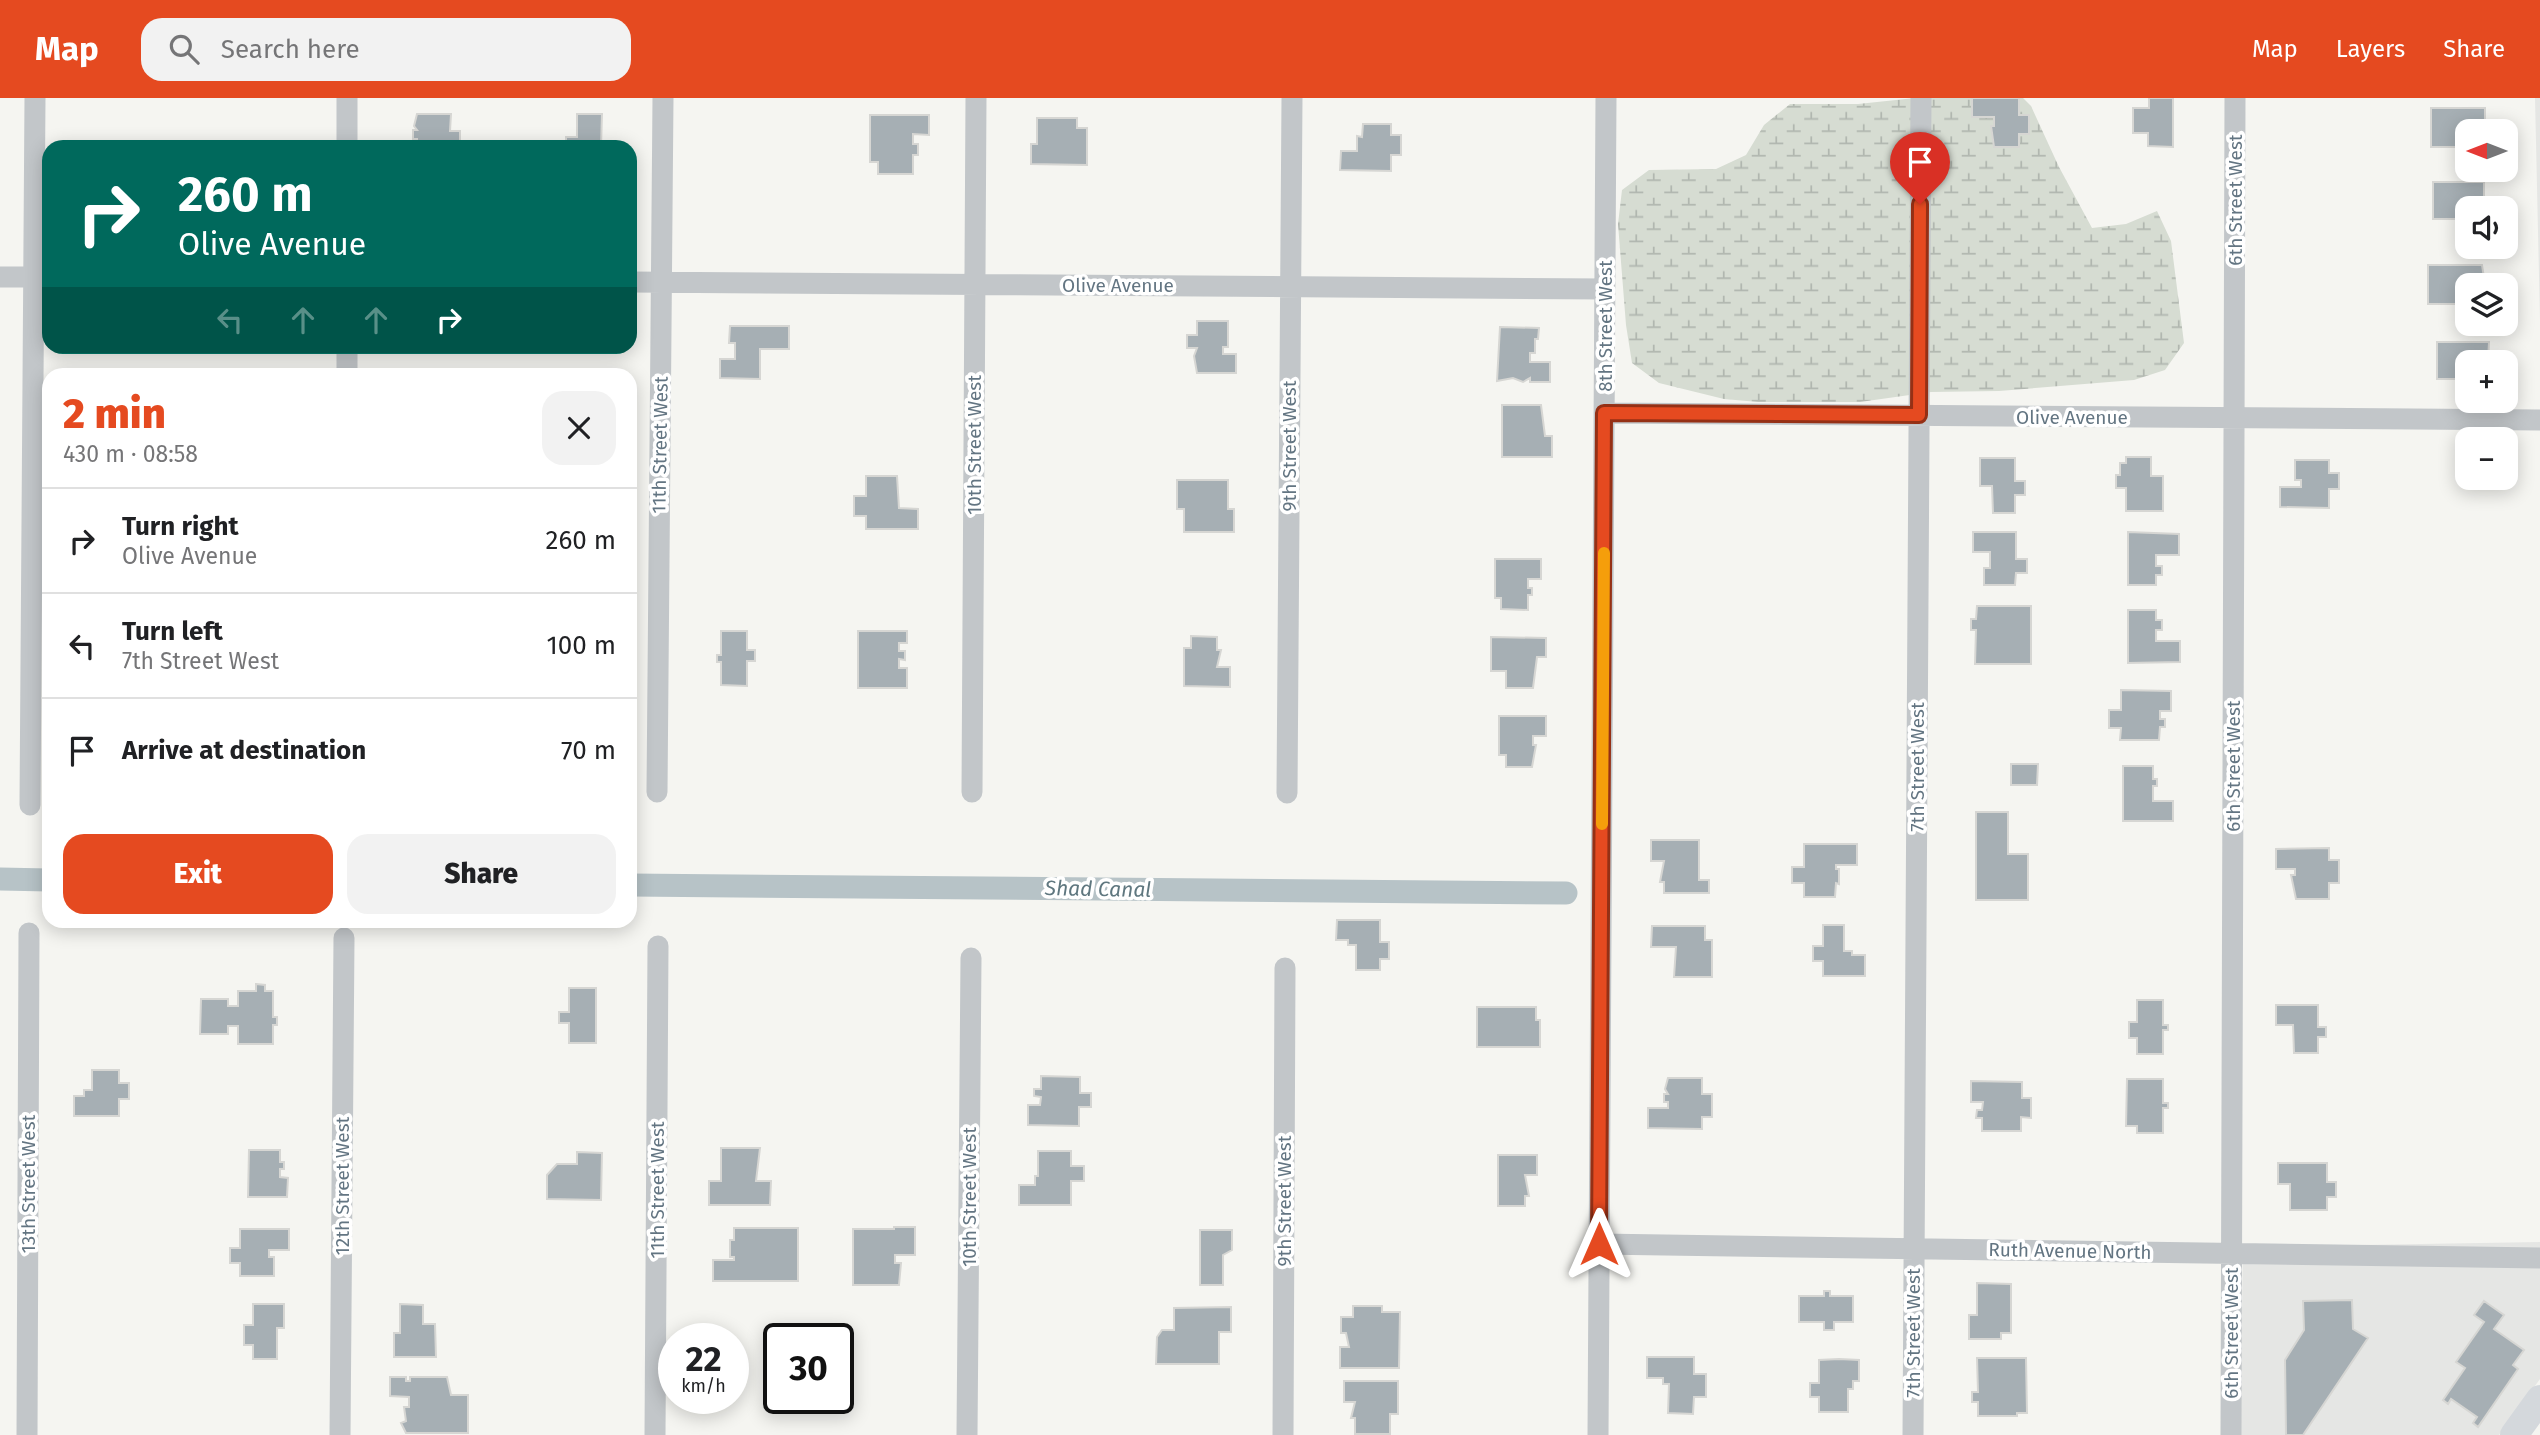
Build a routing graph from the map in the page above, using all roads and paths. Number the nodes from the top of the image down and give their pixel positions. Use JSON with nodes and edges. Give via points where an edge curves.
{"nodes":[{"id":1,"x":34,"y":98,"type":"edge"},
{"id":2,"x":347,"y":98,"type":"edge"},
{"id":3,"x":663,"y":98,"type":"edge"},
{"id":4,"x":976,"y":98,"type":"edge"},
{"id":5,"x":1292,"y":98,"type":"edge"},
{"id":6,"x":1606,"y":98,"type":"edge"},
{"id":7,"x":1921,"y":98,"type":"edge"},
{"id":8,"x":2235,"y":98,"type":"edge"},
{"id":9,"x":347,"y":140,"type":"edge"},
{"id":10,"x":0,"y":277,"type":"edge"},
{"id":11,"x":41,"y":277,"type":"edge"},
{"id":12,"x":637,"y":282,"type":"edge"},
{"id":13,"x":663,"y":282,"type":"junction"},
{"id":14,"x":975,"y":284,"type":"junction"},
{"id":15,"x":1291,"y":286,"type":"junction"},
{"id":16,"x":1605,"y":289,"type":"junction"},
{"id":17,"x":1604,"y":413,"type":"junction"},
{"id":18,"x":1919,"y":415,"type":"junction"},
{"id":19,"x":2234,"y":418,"type":"junction"},
{"id":20,"x":2540,"y":420,"type":"edge"},
{"id":21,"x":657,"y":792,"type":"dead end"},
{"id":22,"x":972,"y":792,"type":"dead end"},
{"id":23,"x":1287,"y":793,"type":"dead end"},
{"id":24,"x":30,"y":805,"type":"dead end"},
{"id":25,"x":29,"y":933,"type":"dead end"},
{"id":26,"x":344,"y":938,"type":"dead end"},
{"id":27,"x":658,"y":946,"type":"dead end"},
{"id":28,"x":971,"y":958,"type":"dead end"},
{"id":29,"x":1285,"y":968,"type":"dead end"},
{"id":30,"x":1599,"y":1244,"type":"junction"},
{"id":31,"x":1914,"y":1249,"type":"junction"},
{"id":32,"x":2232,"y":1253,"type":"junction"},
{"id":33,"x":2540,"y":1258,"type":"edge"},
{"id":34,"x":2540,"y":1399,"type":"edge"},
{"id":35,"x":27,"y":1435,"type":"edge"},
{"id":36,"x":340,"y":1435,"type":"edge"},
{"id":37,"x":655,"y":1435,"type":"edge"},
{"id":38,"x":967,"y":1435,"type":"edge"},
{"id":39,"x":1283,"y":1435,"type":"edge"},
{"id":40,"x":1598,"y":1435,"type":"edge"},
{"id":41,"x":1913,"y":1435,"type":"edge"},
{"id":42,"x":2231,"y":1435,"type":"edge"},
{"id":43,"x":2514,"y":1435,"type":"edge"}],
"edges":[{"from":1,"to":11,"type":"street"},
{"from":2,"to":9,"type":"street"},
{"from":3,"to":13,"type":"street","name":"11th Street West"},
{"from":4,"to":14,"type":"street","name":"10th Street West"},
{"from":5,"to":15,"type":"street","name":"9th Street West"},
{"from":6,"to":16,"type":"street","name":"8th Street West"},
{"from":7,"to":18,"type":"street","name":"7th Street West"},
{"from":8,"to":19,"type":"street","name":"6th Street West"},
{"from":10,"to":11,"type":"street"},
{"from":11,"to":24,"type":"street"},
{"from":12,"to":13,"type":"street","name":"Olive Avenue"},
{"from":13,"to":14,"type":"street","name":"Olive Avenue"},
{"from":13,"to":21,"type":"street","name":"11th Street West"},
{"from":14,"to":15,"type":"street","name":"Olive Avenue"},
{"from":14,"to":22,"type":"street","name":"10th Street West"},
{"from":15,"to":16,"type":"street","name":"Olive Avenue"},
{"from":15,"to":23,"type":"street","name":"9th Street West"},
{"from":16,"to":17,"type":"street","name":"8th Street West"},
{"from":17,"to":18,"type":"street","name":"Olive Avenue"},
{"from":17,"to":30,"type":"street","name":"8th Street West"},
{"from":18,"to":19,"type":"street","name":"Olive Avenue"},
{"from":18,"to":31,"type":"street","name":"7th Street West"},
{"from":19,"to":20,"type":"street","name":"Olive Avenue"},
{"from":19,"to":32,"type":"street","name":"6th Street West"},
{"from":25,"to":35,"type":"street","name":"13th Street West"},
{"from":26,"to":36,"type":"street","name":"12th Street West"},
{"from":27,"to":37,"type":"street","name":"11th Street West"},
{"from":28,"to":38,"type":"street","name":"10th Street West"},
{"from":29,"to":39,"type":"street","name":"9th Street West"},
{"from":30,"to":31,"type":"street","name":"Ruth Avenue North"},
{"from":30,"to":40,"type":"street","name":"8th Street West"},
{"from":31,"to":32,"type":"street","name":"Ruth Avenue North"},
{"from":31,"to":41,"type":"street","name":"7th Street West"},
{"from":32,"to":33,"type":"street","name":"Ruth Avenue North"},
{"from":32,"to":42,"type":"street","name":"6th Street West"},
{"from":34,"to":43,"type":"street"}]}
